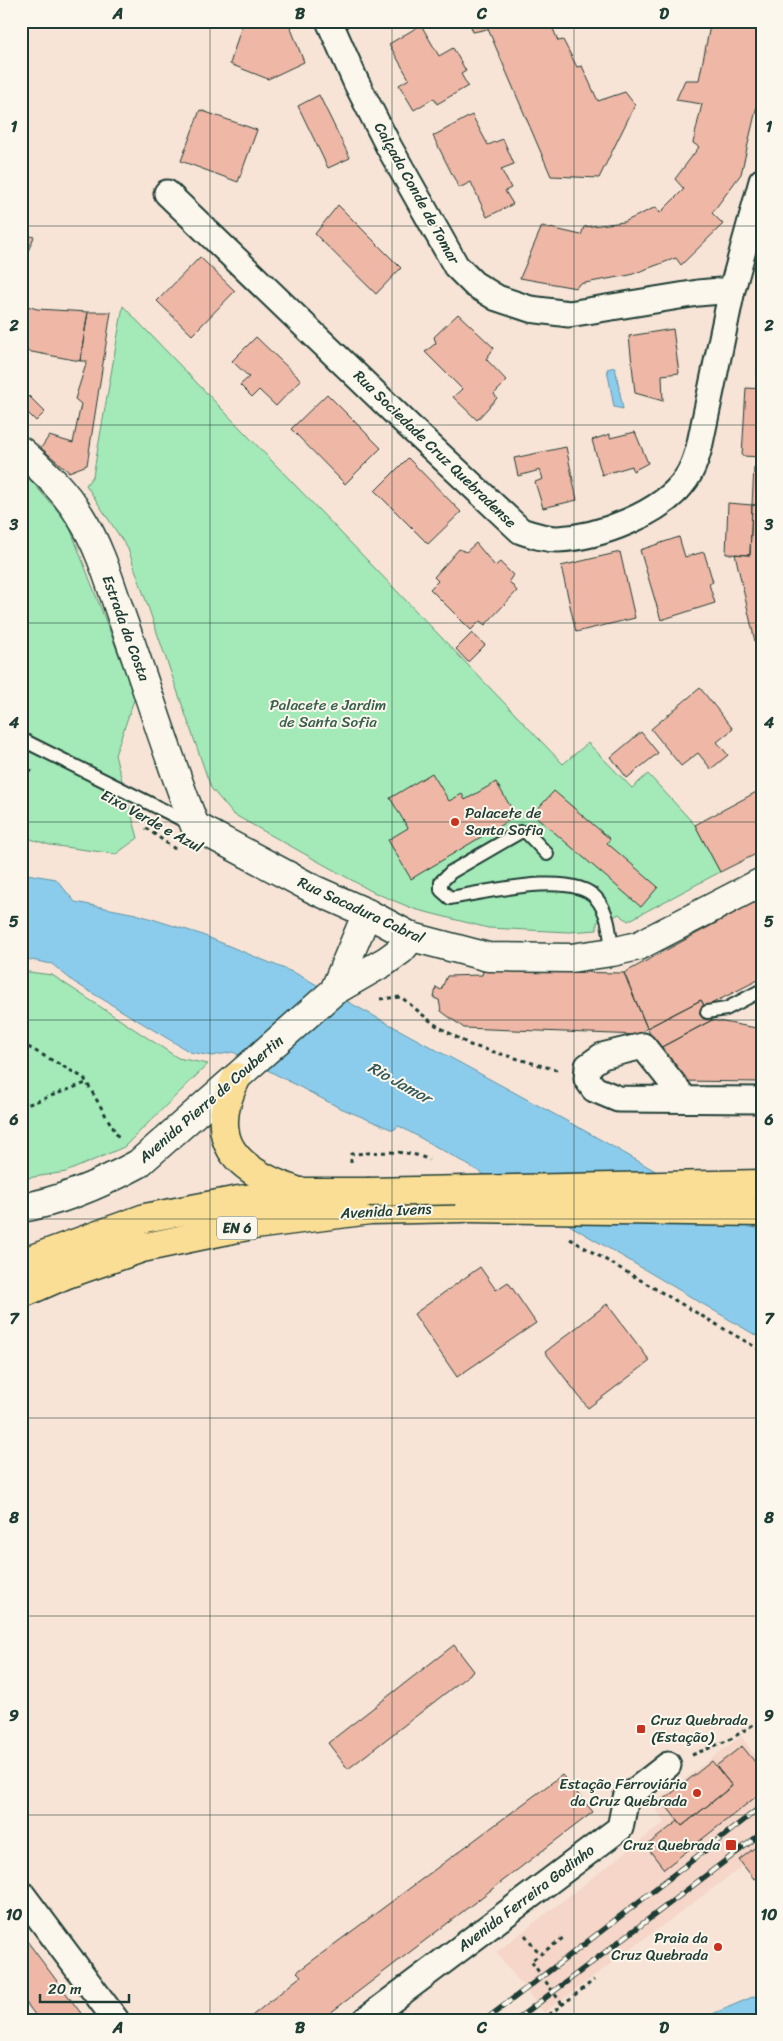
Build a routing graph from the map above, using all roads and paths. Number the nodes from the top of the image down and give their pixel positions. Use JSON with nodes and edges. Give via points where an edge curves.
{"nodes":[{"id":1,"x":336,"y":24,"type":"edge"},
{"id":2,"x":762,"y":181,"type":"edge"},
{"id":3,"x":168,"y":193,"type":"dead end"},
{"id":4,"x":732,"y":290,"type":"junction"},
{"id":5,"x":21,"y":451,"type":"edge"},
{"id":6,"x":21,"y":739,"type":"edge"},
{"id":7,"x":21,"y":767,"type":"edge"},
{"id":8,"x":39,"y":774,"type":"dead end"},
{"id":9,"x":141,"y":826,"type":"dead end"},
{"id":10,"x":195,"y":826,"type":"junction"},
{"id":11,"x":181,"y":853,"type":"dead end"},
{"id":12,"x":547,"y":854,"type":"dead end"},
{"id":13,"x":762,"y":882,"type":"edge"},
{"id":14,"x":367,"y":913,"type":"junction"},
{"id":15,"x":412,"y":937,"type":"junction"},
{"id":16,"x":612,"y":952,"type":"junction"},
{"id":17,"x":762,"y":990,"type":"edge"},
{"id":18,"x":334,"y":991,"type":"junction"},
{"id":19,"x":375,"y":999,"type":"dead end"},
{"id":20,"x":707,"y":1012,"type":"dead end"},
{"id":21,"x":21,"y":1043,"type":"edge"},
{"id":22,"x":237,"y":1077,"type":"junction"},
{"id":23,"x":587,"y":1078,"type":"junction"},
{"id":24,"x":87,"y":1083,"type":"junction"},
{"id":25,"x":686,"y":1099,"type":"junction"},
{"id":26,"x":762,"y":1100,"type":"edge"},
{"id":27,"x":21,"y":1107,"type":"edge"},
{"id":28,"x":124,"y":1147,"type":"dead end"},
{"id":29,"x":431,"y":1161,"type":"dead end"},
{"id":30,"x":352,"y":1166,"type":"dead end"},
{"id":31,"x":762,"y":1184,"type":"edge"},
{"id":32,"x":300,"y":1192,"type":"junction"},
{"id":33,"x":21,"y":1208,"type":"edge"},
{"id":34,"x":762,"y":1212,"type":"edge"},
{"id":35,"x":568,"y":1238,"type":"dead end"},
{"id":36,"x":21,"y":1263,"type":"edge"},
{"id":37,"x":21,"y":1294,"type":"edge"},
{"id":38,"x":762,"y":1351,"type":"edge"},
{"id":39,"x":762,"y":1719,"type":"edge"},
{"id":40,"x":668,"y":1765,"type":"joint"},
{"id":41,"x":21,"y":1893,"type":"edge"},
{"id":42,"x":564,"y":1938,"type":"dead end"},
{"id":43,"x":594,"y":1980,"type":"dead end"},
{"id":44,"x":562,"y":2004,"type":"junction"},
{"id":45,"x":549,"y":2015,"type":"dead end"},
{"id":46,"x":116,"y":2020,"type":"edge"},
{"id":47,"x":365,"y":2020,"type":"edge"}],
"edges":[{"from":1,"to":4,"type":"street","name":"Calçada Conde de Tomar","via":[[389,147],[456,266],[474,284],[497,298],[522,306],[569,314]]},
{"from":2,"to":4,"type":"street","name":"Rua Sociedade Cruz Quebradense"},
{"from":3,"to":4,"type":"street","name":"Rua Sociedade Cruz Quebradense","via":[[480,494],[521,531],[537,537],[577,536],[622,523],[648,513],[686,480],[699,448]]},
{"from":5,"to":10,"type":"street","name":"Estrada da Costa","via":[[59,486],[96,544]]},
{"from":6,"to":10,"type":"lane"},
{"from":7,"to":8,"type":"path"},
{"from":9,"to":11,"type":"path","name":"Eixo Verde e Azul"},
{"from":10,"to":14,"type":"street","name":"Rua Sacadura Cabral","via":[[315,890]]},
{"from":12,"to":16,"type":"lane","via":[[526,832],[520,832],[446,876],[441,882],[441,890],[450,898],[547,883],[574,885],[589,891],[602,906],[608,920]]},
{"from":13,"to":16,"type":"street","name":"Rua Sacadura Cabral","via":[[638,946]]},
{"from":14,"to":15,"type":"street","name":"Rua Sacadura Cabral"},
{"from":14,"to":18,"type":"street","name":"Avenida Pierre de Coubertin"},
{"from":15,"to":16,"type":"street","name":"Rua Sacadura Cabral","via":[[488,957],[571,958]]},
{"from":15,"to":18,"type":"street","name":"Avenida Pierre de Coubertin","via":[[386,961]]},
{"from":17,"to":20,"type":"lane","via":[[726,1009]]},
{"from":18,"to":22,"type":"street","name":"Avenida Pierre de Coubertin"},
{"from":19,"to":23,"type":"path","via":[[401,997],[434,1024],[470,1045]]},
{"from":21,"to":24,"type":"path","via":[[84,1078]]},
{"from":22,"to":32,"type":"main road","via":[[229,1093],[223,1123],[230,1148],[252,1172]]},
{"from":22,"to":33,"type":"street","name":"Avenida Pierre de Coubertin","via":[[138,1164],[104,1183],[45,1204]]},
{"from":23,"to":25,"type":"street","via":[[594,1089],[618,1099]]},
{"from":23,"to":25,"type":"street","via":[[588,1066],[602,1056],[648,1043]]},
{"from":24,"to":27,"type":"path"},
{"from":24,"to":28,"type":"path"},
{"from":25,"to":26,"type":"street"},
{"from":29,"to":30,"type":"path","via":[[400,1152],[351,1154]]},
{"from":31,"to":32,"type":"main road","name":"Avenida Ivens","number":"EN 6","bridge":true},
{"from":32,"to":36,"type":"main road","name":"Avenida Ivens","number":"EN 6","via":[[145,1218]]},
{"from":34,"to":37,"type":"main road","name":"Avenida Ivens","number":"EN 6","bridge":true,"via":[[370,1210],[247,1226],[142,1248]]},
{"from":35,"to":38,"type":"path"},
{"from":39,"to":40,"type":"path","via":[[729,1740]]},
{"from":40,"to":47,"type":"street","name":"Avenida Ferreira Godinho","via":[[626,1798],[620,1828]]},
{"from":41,"to":46,"type":"street"},
{"from":42,"to":44,"type":"path","via":[[531,1961]]},
{"from":43,"to":44,"type":"path"},
{"from":44,"to":45,"type":"path"}]}
